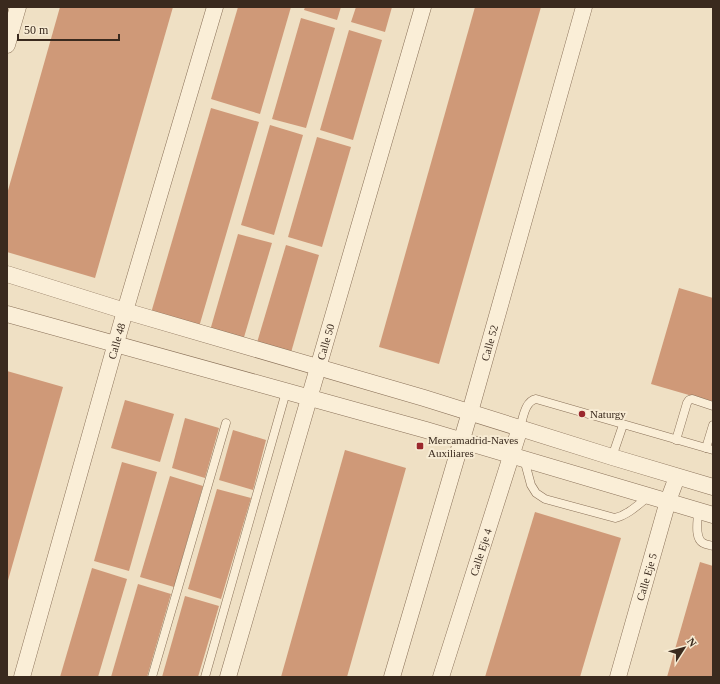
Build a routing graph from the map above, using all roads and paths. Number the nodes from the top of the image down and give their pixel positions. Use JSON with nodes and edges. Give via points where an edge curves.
{"nodes":[{"id":1,"x":18,"y":7,"type":"edge"},
{"id":2,"x":215,"y":7,"type":"edge"},
{"id":3,"x":423,"y":7,"type":"edge"},
{"id":4,"x":584,"y":7,"type":"edge"},
{"id":5,"x":7,"y":45,"type":"edge"},
{"id":6,"x":7,"y":274,"type":"edge"},
{"id":7,"x":125,"y":311,"type":"junction"},
{"id":8,"x":7,"y":314,"type":"edge"},
{"id":9,"x":116,"y":345,"type":"junction"},
{"id":10,"x":318,"y":367,"type":"junction"},
{"id":11,"x":286,"y":392,"type":"junction"},
{"id":12,"x":309,"y":398,"type":"junction"},
{"id":13,"x":713,"y":406,"type":"edge"},
{"id":14,"x":470,"y":412,"type":"junction"},
{"id":15,"x":226,"y":423,"type":"dead end"},
{"id":16,"x":623,"y":425,"type":"junction"},
{"id":17,"x":713,"y":425,"type":"edge"},
{"id":18,"x":520,"y":428,"type":"junction"},
{"id":19,"x":676,"y":440,"type":"junction"},
{"id":20,"x":462,"y":441,"type":"junction"},
{"id":21,"x":710,"y":449,"type":"edge"},
{"id":22,"x":517,"y":457,"type":"junction"},
{"id":23,"x":612,"y":457,"type":"junction"},
{"id":24,"x":677,"y":477,"type":"junction"},
{"id":25,"x":713,"y":487,"type":"edge"},
{"id":26,"x":649,"y":496,"type":"junction"},
{"id":27,"x":668,"y":502,"type":"junction"},
{"id":28,"x":706,"y":513,"type":"edge"},
{"id":29,"x":713,"y":546,"type":"edge"},
{"id":30,"x":22,"y":677,"type":"edge"},
{"id":31,"x":152,"y":677,"type":"edge"},
{"id":32,"x":205,"y":677,"type":"edge"},
{"id":33,"x":228,"y":677,"type":"edge"},
{"id":34,"x":392,"y":677,"type":"edge"},
{"id":35,"x":441,"y":677,"type":"edge"},
{"id":36,"x":618,"y":677,"type":"edge"}],
"edges":[{"from":1,"to":5,"type":"street"},
{"from":2,"to":7,"type":"street","name":"Calle 48"},
{"from":3,"to":10,"type":"street","name":"Calle 50"},
{"from":4,"to":14,"type":"street","name":"Calle 52"},
{"from":6,"to":7,"type":"street"},
{"from":7,"to":9,"type":"street","name":"Calle 48"},
{"from":7,"to":10,"type":"street"},
{"from":8,"to":9,"type":"street"},
{"from":9,"to":11,"type":"street"},
{"from":9,"to":30,"type":"street","name":"Calle 48"},
{"from":10,"to":12,"type":"street","name":"Calle 50"},
{"from":10,"to":14,"type":"street"},
{"from":11,"to":12,"type":"street"},
{"from":11,"to":32,"type":"lane"},
{"from":12,"to":20,"type":"street"},
{"from":12,"to":33,"type":"street","name":"Calle 50"},
{"from":13,"to":19,"type":"lane","via":[[689,400]]},
{"from":14,"to":18,"type":"street"},
{"from":14,"to":20,"type":"street","name":"Calle 52"},
{"from":15,"to":31,"type":"lane"},
{"from":16,"to":18,"type":"lane","via":[[536,399],[528,403]]},
{"from":16,"to":19,"type":"lane"},
{"from":16,"to":23,"type":"lane"},
{"from":17,"to":21,"type":"lane"},
{"from":18,"to":22,"type":"street","name":"Calle Eje 4"},
{"from":18,"to":23,"type":"street"},
{"from":19,"to":21,"type":"lane"},
{"from":20,"to":22,"type":"street"},
{"from":20,"to":34,"type":"street","name":"Calle 52"},
{"from":22,"to":26,"type":"street"},
{"from":22,"to":26,"type":"lane","via":[[536,493],[545,499],[614,518],[626,514]]},
{"from":22,"to":35,"type":"street","name":"Calle Eje 4"},
{"from":23,"to":24,"type":"street"},
{"from":24,"to":25,"type":"street"},
{"from":24,"to":27,"type":"street","name":"Calle Eje 5"},
{"from":26,"to":27,"type":"street"},
{"from":27,"to":28,"type":"street"},
{"from":27,"to":36,"type":"street","name":"Calle Eje 5"},
{"from":28,"to":29,"type":"lane","via":[[697,533],[702,543]]}]}
